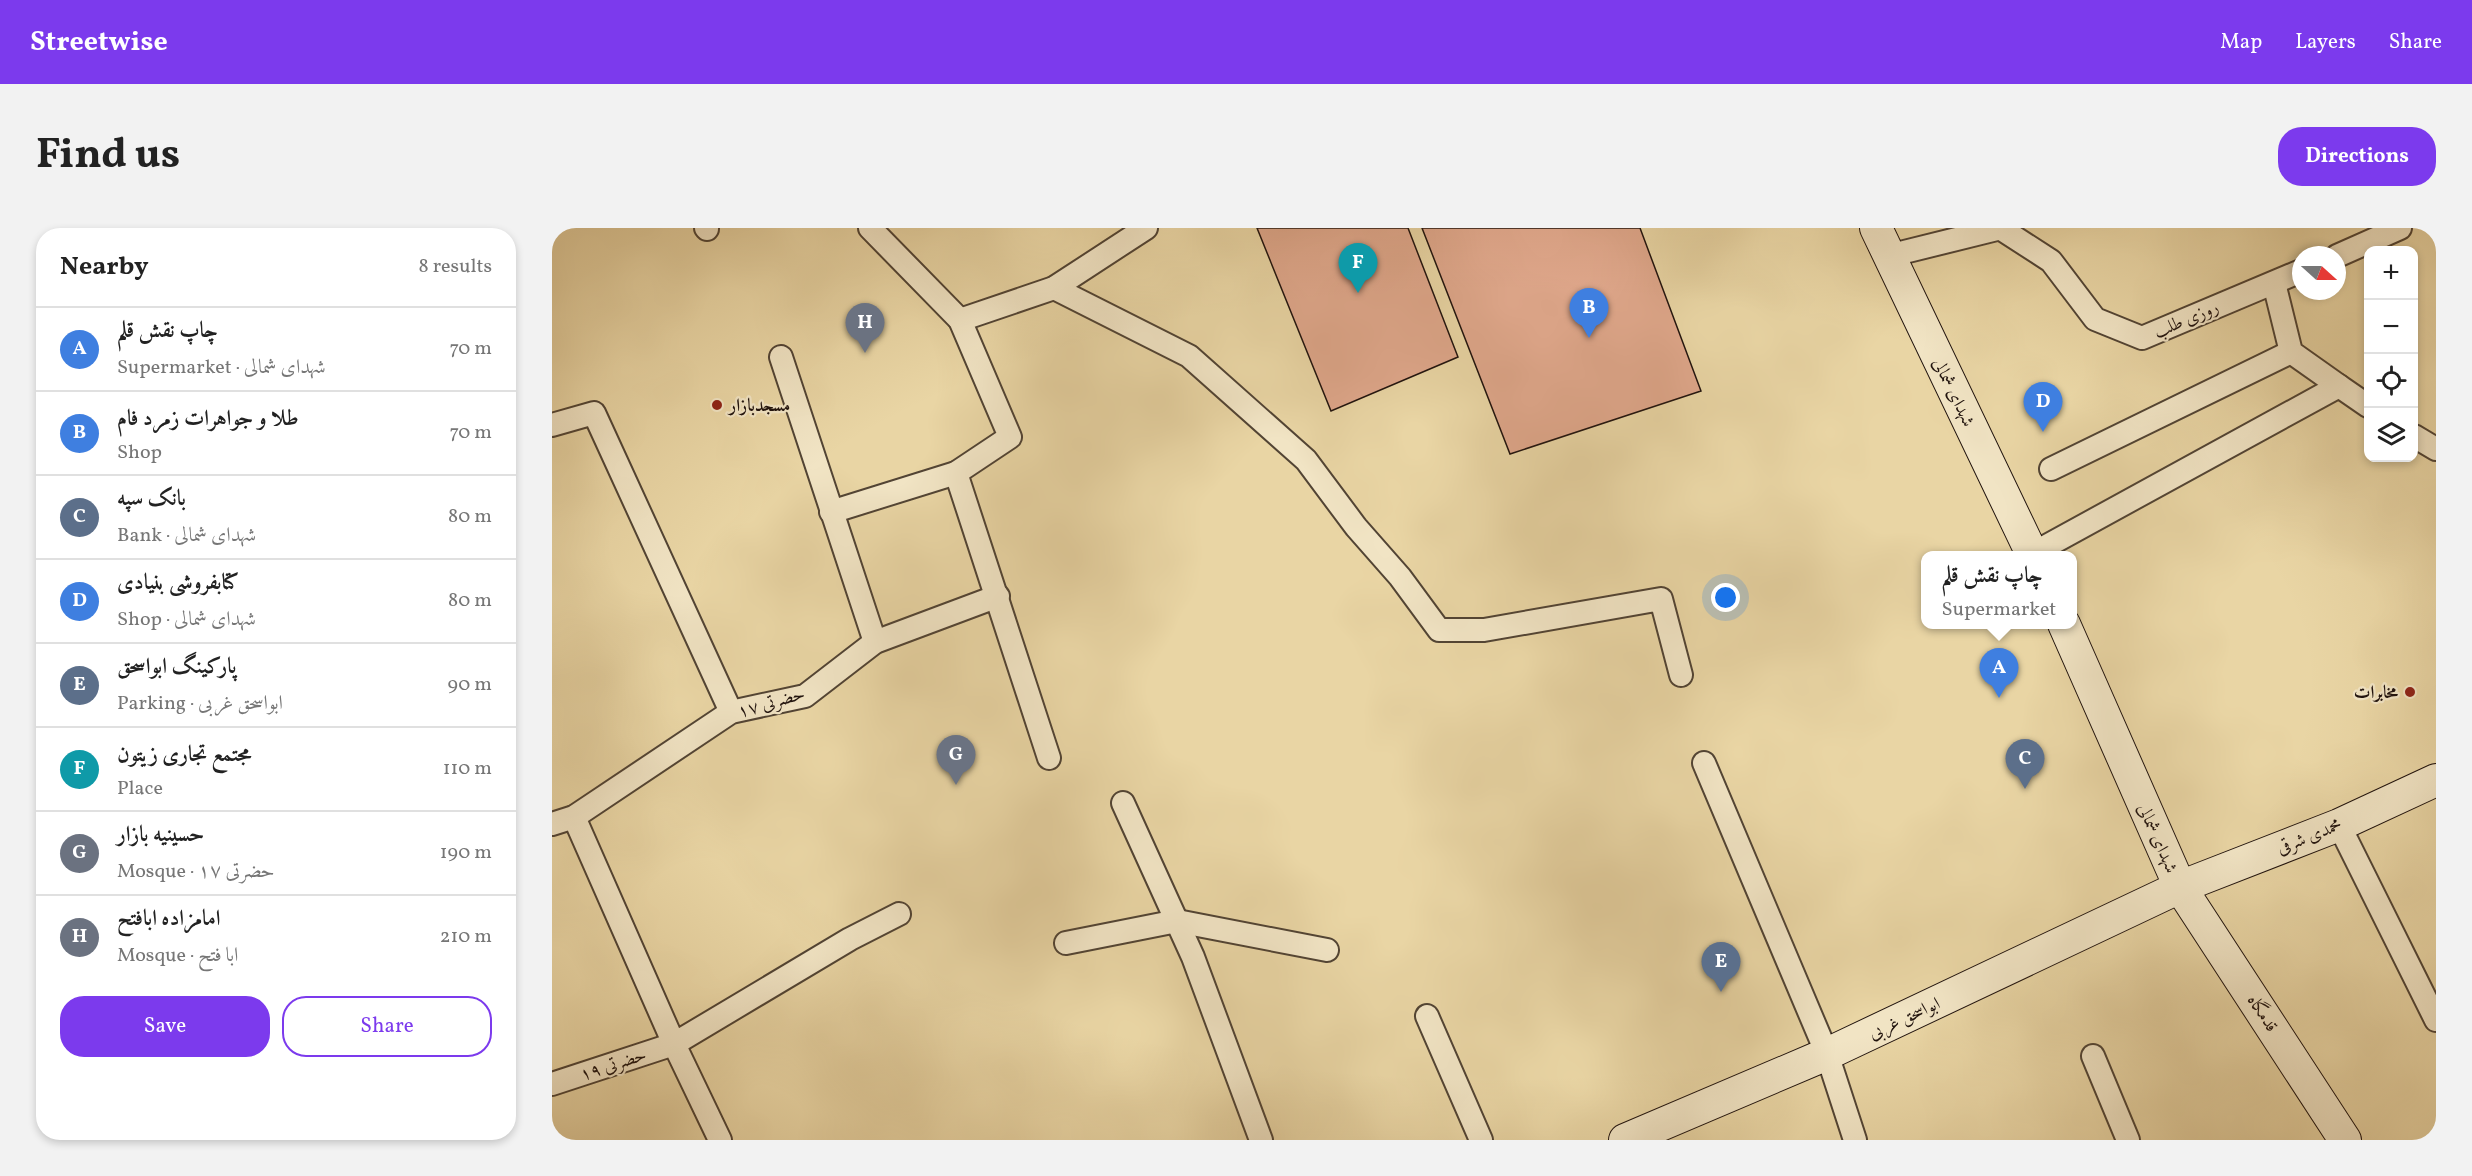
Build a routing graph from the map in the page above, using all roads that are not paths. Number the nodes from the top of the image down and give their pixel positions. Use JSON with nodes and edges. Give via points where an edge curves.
{"nodes":[{"id":1,"x":870,"y":228,"type":"edge"},
{"id":2,"x":1146,"y":228,"type":"edge"},
{"id":3,"x":2000,"y":228,"type":"edge"},
{"id":4,"x":2400,"y":228,"type":"edge"},
{"id":5,"x":1882,"y":242,"type":"edge"},
{"id":6,"x":2346,"y":252,"type":"edge"},
{"id":7,"x":2292,"y":275,"type":"edge"},
{"id":8,"x":2274,"y":283,"type":"junction"},
{"id":9,"x":1054,"y":288,"type":"junction"},
{"id":10,"x":960,"y":320,"type":"junction"},
{"id":11,"x":2291,"y":352,"type":"junction"},
{"id":12,"x":781,"y":357,"type":"dead end"},
{"id":13,"x":2339,"y":386,"type":"junction"},
{"id":14,"x":2364,"y":403,"type":"edge"},
{"id":15,"x":552,"y":425,"type":"edge"},
{"id":16,"x":2418,"y":438,"type":"edge"},
{"id":17,"x":2436,"y":449,"type":"edge"},
{"id":18,"x":2051,"y":469,"type":"dead end"},
{"id":19,"x":956,"y":473,"type":"junction"},
{"id":20,"x":831,"y":512,"type":"junction"},
{"id":21,"x":2032,"y":551,"type":"edge"},
{"id":22,"x":2038,"y":551,"type":"edge"},
{"id":23,"x":998,"y":596,"type":"junction"},
{"id":24,"x":2066,"y":629,"type":"edge"},
{"id":25,"x":875,"y":642,"type":"junction"},
{"id":26,"x":1681,"y":675,"type":"dead end"},
{"id":27,"x":731,"y":712,"type":"junction"},
{"id":28,"x":1049,"y":759,"type":"dead end"},
{"id":29,"x":1704,"y":763,"type":"dead end"},
{"id":30,"x":2436,"y":780,"type":"edge"},
{"id":31,"x":1123,"y":803,"type":"dead end"},
{"id":32,"x":574,"y":818,"type":"junction"},
{"id":33,"x":552,"y":824,"type":"edge"},
{"id":34,"x":2339,"y":825,"type":"junction"},
{"id":35,"x":2180,"y":887,"type":"junction"},
{"id":36,"x":899,"y":914,"type":"dead end"},
{"id":37,"x":1177,"y":921,"type":"junction"},
{"id":38,"x":1066,"y":943,"type":"dead end"},
{"id":39,"x":1327,"y":950,"type":"dead end"},
{"id":40,"x":1427,"y":1016,"type":"dead end"},
{"id":41,"x":2436,"y":1020,"type":"edge"},
{"id":42,"x":674,"y":1044,"type":"junction"},
{"id":43,"x":1827,"y":1054,"type":"junction"},
{"id":44,"x":2092,"y":1056,"type":"dead end"},
{"id":45,"x":552,"y":1084,"type":"edge"},
{"id":46,"x":2335,"y":1137,"type":"edge"},
{"id":47,"x":1629,"y":1139,"type":"edge"},
{"id":48,"x":720,"y":1140,"type":"edge"},
{"id":49,"x":1261,"y":1140,"type":"edge"},
{"id":50,"x":1481,"y":1140,"type":"edge"},
{"id":51,"x":1855,"y":1140,"type":"edge"},
{"id":52,"x":2128,"y":1140,"type":"edge"}],
"edges":[{"from":1,"to":10,"type":"street"},
{"from":2,"to":9,"type":"street"},
{"from":3,"to":5,"type":"street"},
{"from":3,"to":8,"type":"street","name":"روزی طلب","via":[[2051,261],[2095,319],[2142,338]]},
{"from":4,"to":6,"type":"street"},
{"from":5,"to":21,"type":"main road","name":"شهدای شمالی"},
{"from":7,"to":8,"type":"street","name":"روزی طلب"},
{"from":8,"to":11,"type":"street"},
{"from":9,"to":10,"type":"street"},
{"from":9,"to":26,"type":"street","via":[[1189,356],[1306,460],[1438,630],[1484,630],[1660,599]]},
{"from":10,"to":19,"type":"street","via":[[1010,437]]},
{"from":11,"to":13,"type":"street"},
{"from":11,"to":18,"type":"street"},
{"from":12,"to":20,"type":"street"},
{"from":13,"to":14,"type":"street"},
{"from":13,"to":22,"type":"street"},
{"from":15,"to":27,"type":"street","via":[[594,413]]},
{"from":16,"to":17,"type":"street"},
{"from":19,"to":20,"type":"street"},
{"from":19,"to":23,"type":"street"},
{"from":20,"to":25,"type":"street"},
{"from":23,"to":25,"type":"street","name":"حضرتی ۱۷"},
{"from":23,"to":28,"type":"street"},
{"from":24,"to":35,"type":"main road","name":"شهدای شمالی"},
{"from":25,"to":27,"type":"street","name":"حضرتی ۱۷","via":[[805,696]]},
{"from":27,"to":32,"type":"street","name":"حضرتی ۱۷"},
{"from":29,"to":43,"type":"street"},
{"from":30,"to":34,"type":"main road","name":"محمدی شرقی"},
{"from":31,"to":37,"type":"street"},
{"from":32,"to":33,"type":"street","name":"حضرتی ۱۷"},
{"from":32,"to":42,"type":"street"},
{"from":34,"to":35,"type":"main road","name":"محمدی شرقی"},
{"from":34,"to":41,"type":"street"},
{"from":35,"to":43,"type":"main road","name":"ابواسحق غربی"},
{"from":35,"to":46,"type":"main road","name":"قدمگاه"},
{"from":36,"to":42,"type":"street","name":"حضرتی ۱۹"},
{"from":37,"to":38,"type":"street"},
{"from":37,"to":39,"type":"street"},
{"from":37,"to":49,"type":"street"},
{"from":40,"to":50,"type":"street"},
{"from":42,"to":45,"type":"street","name":"حضرتی ۱۹"},
{"from":42,"to":48,"type":"street"},
{"from":43,"to":47,"type":"main road","name":"ابواسحق غربی"},
{"from":43,"to":51,"type":"street"},
{"from":44,"to":52,"type":"street"}]}
